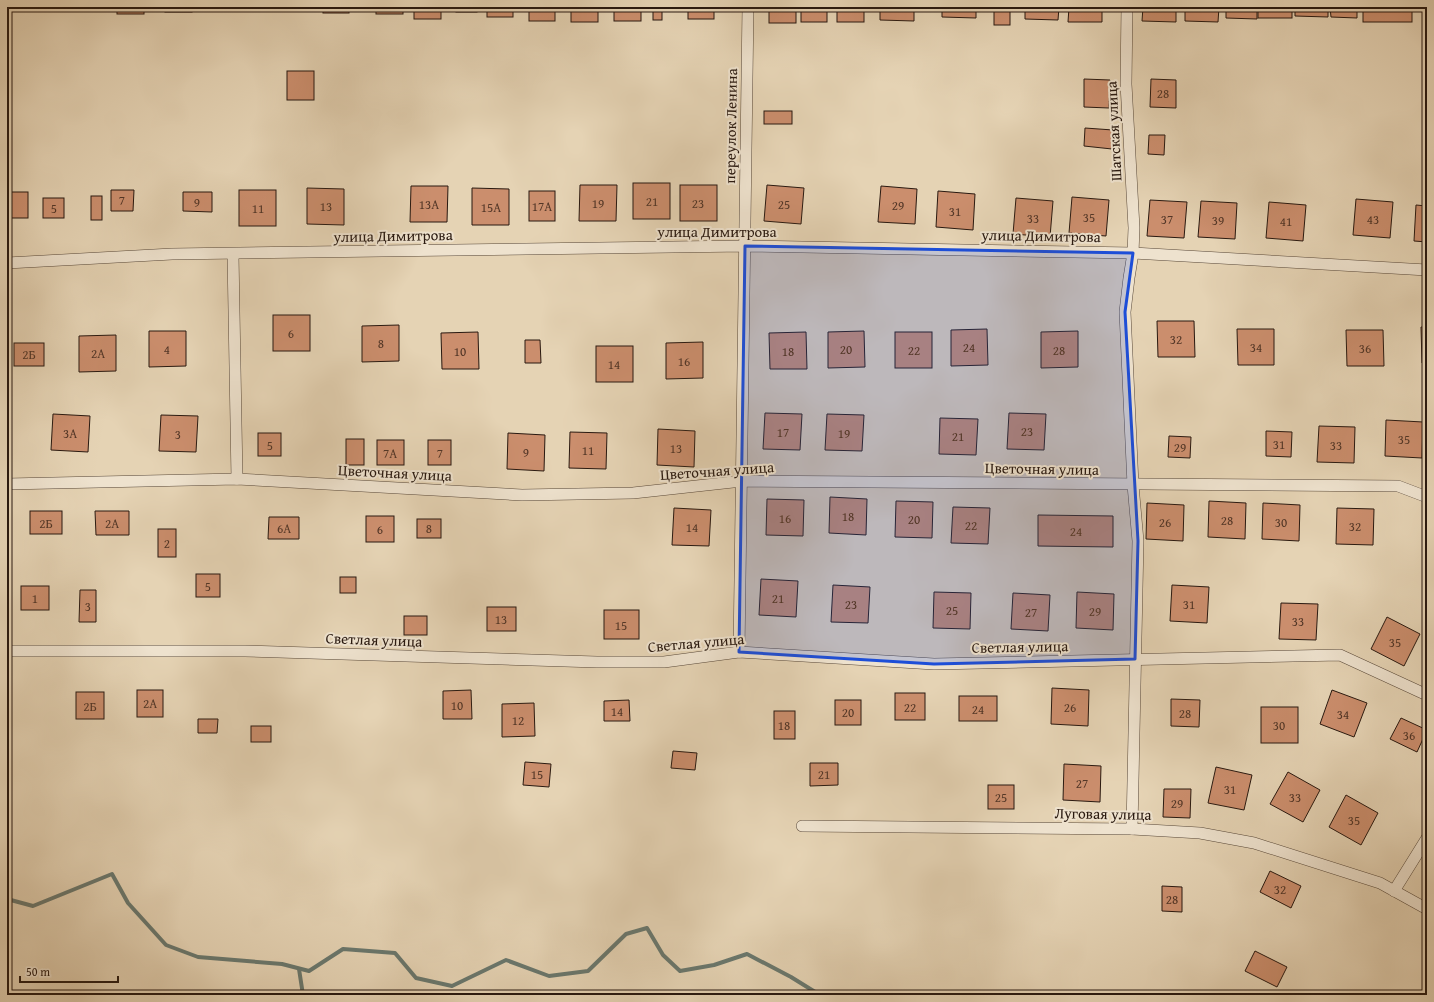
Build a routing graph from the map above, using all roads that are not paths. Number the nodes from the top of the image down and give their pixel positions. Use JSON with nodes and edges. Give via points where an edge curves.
{"nodes":[{"id":1,"x":748,"y":7,"type":"edge"},
{"id":2,"x":1127,"y":7,"type":"edge"},
{"id":3,"x":745,"y":246,"type":"junction"},
{"id":4,"x":1133,"y":253,"type":"junction"},
{"id":5,"x":233,"y":255,"type":"junction"},
{"id":6,"x":7,"y":263,"type":"edge"},
{"id":7,"x":1427,"y":270,"type":"edge"},
{"id":8,"x":237,"y":479,"type":"junction"},
{"id":9,"x":742,"y":481,"type":"junction"},
{"id":10,"x":7,"y":484,"type":"edge"},
{"id":11,"x":1133,"y":485,"type":"junction"},
{"id":12,"x":1427,"y":497,"type":"edge"},
{"id":13,"x":7,"y":650,"type":"edge"},
{"id":14,"x":739,"y":652,"type":"junction"},
{"id":15,"x":1135,"y":659,"type":"junction"},
{"id":16,"x":1427,"y":695,"type":"edge"},
{"id":17,"x":802,"y":826,"type":"dead end"},
{"id":18,"x":1132,"y":829,"type":"junction"},
{"id":19,"x":1427,"y":838,"type":"edge"},
{"id":20,"x":1394,"y":891,"type":"junction"},
{"id":21,"x":1427,"y":909,"type":"edge"}],
"edges":[{"from":1,"to":3,"type":"street","name":"переулок Ленина"},
{"from":2,"to":4,"type":"street","name":"Шатская улица","via":[[1126,84],[1134,228]]},
{"from":3,"to":4,"type":"street","name":"улица Димитрова"},
{"from":3,"to":5,"type":"street","name":"улица Димитрова"},
{"from":3,"to":9,"type":"street","name":"переулок Ленина"},
{"from":4,"to":7,"type":"street","name":"улица Димитрова"},
{"from":4,"to":11,"type":"street","name":"Шатская улица","via":[[1126,312]]},
{"from":5,"to":6,"type":"street","name":"улица Димитрова","via":[[172,254]]},
{"from":5,"to":8,"type":"street"},
{"from":8,"to":9,"type":"street","name":"Цветочная улица","via":[[522,495],[633,493]]},
{"from":8,"to":10,"type":"street","name":"Цветочная улица"},
{"from":9,"to":11,"type":"street","name":"Цветочная улица"},
{"from":9,"to":14,"type":"street","name":"переулок Ленина"},
{"from":11,"to":12,"type":"street","name":"Цветочная улица","via":[[1398,486]]},
{"from":11,"to":15,"type":"street","name":"Шатская улица","via":[[1138,541]]},
{"from":13,"to":14,"type":"street","name":"Светлая улица","via":[[245,651],[597,662],[664,662]]},
{"from":14,"to":15,"type":"street","name":"Светлая улица","via":[[934,664]]},
{"from":15,"to":16,"type":"street","name":"Светлая улица","via":[[1340,655]]},
{"from":15,"to":18,"type":"street","name":"Шатская улица"},
{"from":17,"to":18,"type":"street","name":"Луговая улица"},
{"from":18,"to":20,"type":"street","name":"Луговая улица","via":[[1200,833],[1254,843],[1380,883]]},
{"from":19,"to":20,"type":"street"},
{"from":20,"to":21,"type":"street","name":"Луговая улица"}]}
